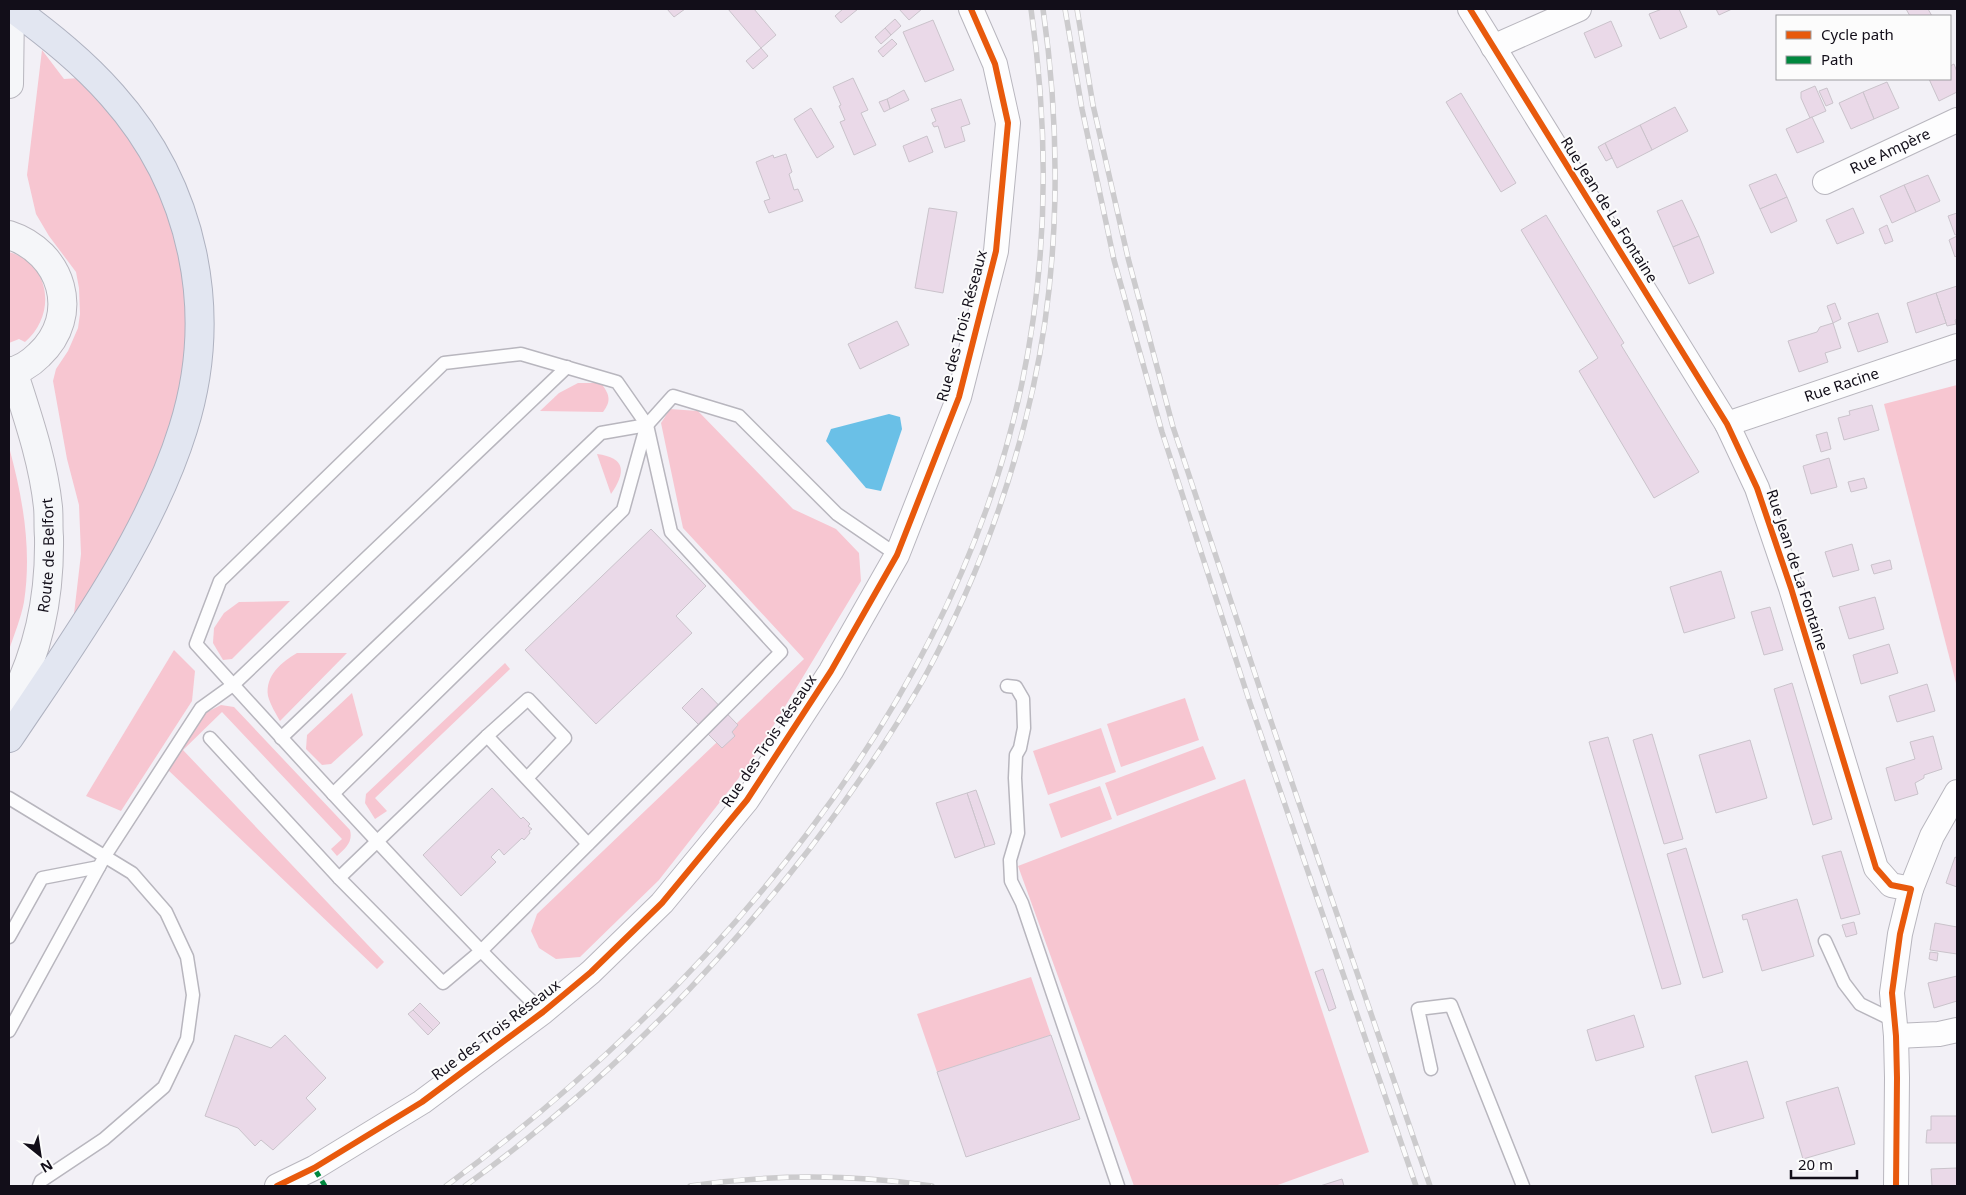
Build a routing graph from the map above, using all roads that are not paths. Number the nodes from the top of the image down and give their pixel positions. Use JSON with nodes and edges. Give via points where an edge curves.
{"nodes":[{"id":1,"x":971,"y":9,"type":"edge"},
{"id":2,"x":1470,"y":9,"type":"edge"},
{"id":3,"x":1579,"y":9,"type":"edge"},
{"id":4,"x":11,"y":14,"type":"edge"},
{"id":5,"x":1493,"y":47,"type":"junction"},
{"id":6,"x":9,"y":84,"type":"edge"},
{"id":7,"x":1957,"y":120,"type":"edge"},
{"id":8,"x":1825,"y":182,"type":"dead end"},
{"id":9,"x":9,"y":235,"type":"edge"},
{"id":10,"x":1957,"y":346,"type":"edge"},
{"id":11,"x":567,"y":367,"type":"junction"},
{"id":12,"x":11,"y":371,"type":"edge"},
{"id":13,"x":1727,"y":424,"type":"junction"},
{"id":14,"x":647,"y":425,"type":"junction"},
{"id":15,"x":896,"y":555,"type":"junction"},
{"id":16,"x":233,"y":684,"type":"junction"},
{"id":17,"x":1007,"y":686,"type":"dead end"},
{"id":18,"x":9,"y":709,"type":"edge"},
{"id":19,"x":487,"y":736,"type":"junction"},
{"id":20,"x":9,"y":738,"type":"edge"},
{"id":21,"x":210,"y":738,"type":"dead end"},
{"id":22,"x":282,"y":738,"type":"junction"},
{"id":23,"x":527,"y":778,"type":"junction"},
{"id":24,"x":1957,"y":792,"type":"edge"},
{"id":25,"x":333,"y":794,"type":"junction"},
{"id":26,"x":9,"y":798,"type":"edge"},
{"id":27,"x":376,"y":841,"type":"junction"},
{"id":28,"x":588,"y":844,"type":"junction"},
{"id":29,"x":102,"y":862,"type":"junction"},
{"id":30,"x":339,"y":878,"type":"junction"},
{"id":31,"x":1910,"y":889,"type":"junction"},
{"id":32,"x":9,"y":937,"type":"edge"},
{"id":33,"x":1825,"y":941,"type":"dead end"},
{"id":34,"x":481,"y":951,"type":"junction"},
{"id":35,"x":543,"y":1012,"type":"junction"},
{"id":36,"x":1896,"y":1029,"type":"junction"},
{"id":37,"x":1957,"y":1030,"type":"edge"},
{"id":38,"x":9,"y":1031,"type":"edge"},
{"id":39,"x":1431,"y":1069,"type":"dead end"},
{"id":40,"x":39,"y":1186,"type":"edge"},
{"id":41,"x":277,"y":1186,"type":"edge"},
{"id":42,"x":1118,"y":1186,"type":"edge"},
{"id":43,"x":1523,"y":1186,"type":"edge"},
{"id":44,"x":1896,"y":1186,"type":"edge"}],
"edges":[{"from":1,"to":15,"type":"street","name":"Rue des Trois Réseaux","via":[[994,64],[1008,123],[996,251],[961,388]]},
{"from":2,"to":5,"type":"street","name":"Rue Jean de La Fontaine"},
{"from":3,"to":5,"type":"street"},
{"from":4,"to":6,"type":"main road"},
{"from":4,"to":20,"type":"highway","via":[[67,50],[113,96],[151,149],[167,178],[190,237],[200,326],[192,396],[183,429],[154,501],[77,638]]},
{"from":5,"to":13,"type":"street","name":"Rue Jean de La Fontaine"},
{"from":7,"to":8,"type":"street","name":"Rue Ampère"},
{"from":9,"to":12,"type":"main road","via":[[31,245],[50,264],[59,281],[62,301],[58,327],[46,349],[25,366]]},
{"from":10,"to":13,"type":"street","name":"Rue Racine"},
{"from":11,"to":14,"type":"lane","via":[[617,382]]},
{"from":11,"to":16,"type":"lane"},
{"from":11,"to":16,"type":"lane","via":[[521,354],[444,363],[220,581],[196,644]]},
{"from":12,"to":18,"type":"main road","name":"Route de Belfort","via":[[36,448],[48,507],[49,549],[42,623],[33,655]]},
{"from":13,"to":31,"type":"street","name":"Rue Jean de La Fontaine","via":[[1757,488],[1791,588],[1876,868],[1891,885]]},
{"from":14,"to":15,"type":"lane","via":[[673,396],[739,416],[837,514]]},
{"from":14,"to":22,"type":"lane","via":[[601,433]]},
{"from":14,"to":25,"type":"lane","via":[[622,510]]},
{"from":14,"to":28,"type":"lane","via":[[671,532],[781,652]]},
{"from":15,"to":35,"type":"street","name":"Rue des Trois Réseaux","via":[[831,671],[747,800],[662,903],[591,972]]},
{"from":16,"to":22,"type":"lane"},
{"from":16,"to":29,"type":"lane","via":[[201,708]]},
{"from":17,"to":42,"type":"lane","via":[[1016,687],[1023,699],[1024,728],[1016,755],[1018,833],[1010,860],[1012,881]]},
{"from":19,"to":23,"type":"lane"},
{"from":19,"to":23,"type":"lane","via":[[528,699],[566,738]]},
{"from":19,"to":27,"type":"lane"},
{"from":21,"to":30,"type":"lane"},
{"from":22,"to":25,"type":"lane"},
{"from":23,"to":28,"type":"lane"},
{"from":24,"to":31,"type":"street","via":[[1932,836]]},
{"from":25,"to":27,"type":"lane"},
{"from":26,"to":29,"type":"lane"},
{"from":27,"to":30,"type":"lane"},
{"from":27,"to":34,"type":"lane"},
{"from":28,"to":34,"type":"lane"},
{"from":29,"to":32,"type":"lane","via":[[42,878]]},
{"from":29,"to":38,"type":"lane"},
{"from":29,"to":40,"type":"lane","via":[[132,873],[166,912],[187,957],[194,995],[187,1039],[164,1087],[104,1139],[41,1181]]},
{"from":30,"to":34,"type":"lane","via":[[443,983]]},
{"from":31,"to":36,"type":"street","via":[[1892,993]]},
{"from":33,"to":36,"type":"lane","via":[[1844,983],[1860,1004]]},
{"from":34,"to":35,"type":"lane"},
{"from":35,"to":41,"type":"street","name":"Rue des Trois Réseaux","via":[[422,1102],[314,1168]]},
{"from":36,"to":37,"type":"street","via":[[1939,1034]]},
{"from":36,"to":44,"type":"street"},
{"from":39,"to":43,"type":"lane","via":[[1418,1009],[1451,1005]]}]}
